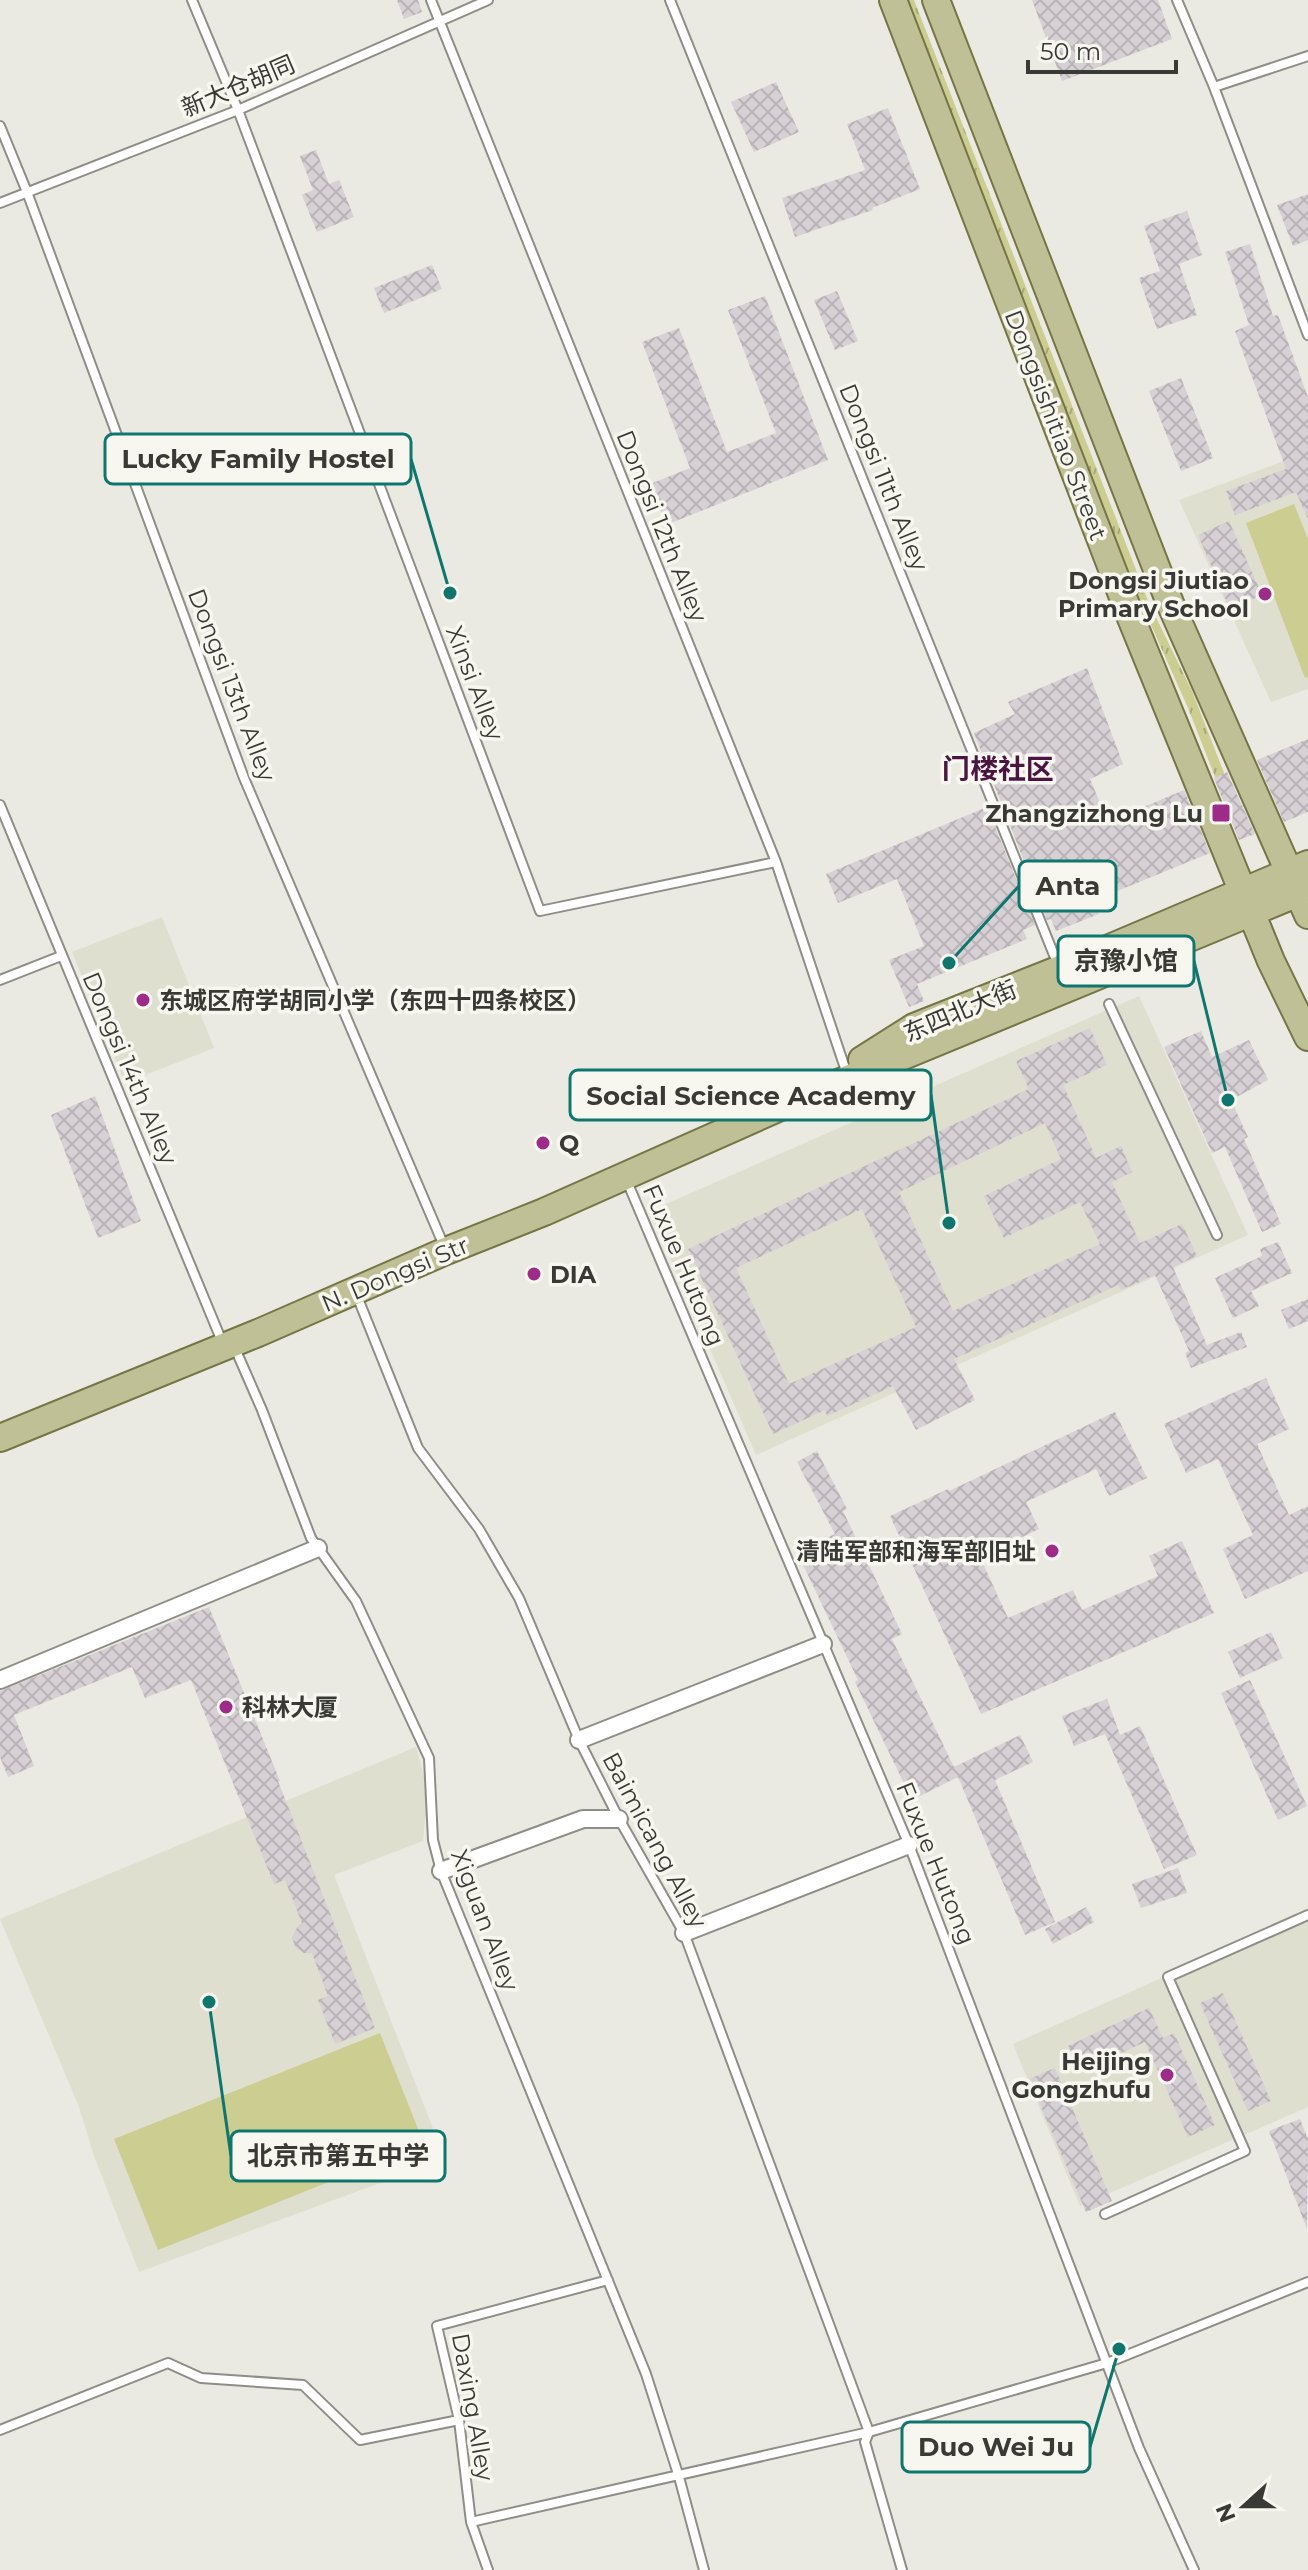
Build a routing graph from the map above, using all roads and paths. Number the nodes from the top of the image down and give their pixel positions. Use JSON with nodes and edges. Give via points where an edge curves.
{"nodes":[{"id":1,"x":192,"y":0,"type":"edge"},
{"id":2,"x":431,"y":0,"type":"edge"},
{"id":3,"x":488,"y":0,"type":"edge"},
{"id":4,"x":670,"y":0,"type":"edge"},
{"id":5,"x":893,"y":0,"type":"edge"},
{"id":6,"x":936,"y":0,"type":"edge"},
{"id":7,"x":1177,"y":0,"type":"edge"},
{"id":8,"x":439,"y":21,"type":"junction"},
{"id":9,"x":1308,"y":56,"type":"edge"},
{"id":10,"x":1214,"y":87,"type":"junction"},
{"id":11,"x":238,"y":110,"type":"junction"},
{"id":12,"x":0,"y":126,"type":"edge"},
{"id":13,"x":27,"y":192,"type":"junction"},
{"id":14,"x":0,"y":203,"type":"edge"},
{"id":15,"x":1308,"y":335,"type":"edge"},
{"id":16,"x":0,"y":805,"type":"edge"},
{"id":17,"x":776,"y":862,"type":"junction"},
{"id":18,"x":1302,"y":887,"type":"edge"},
{"id":19,"x":1247,"y":902,"type":"junction"},
{"id":20,"x":61,"y":956,"type":"junction"},
{"id":21,"x":1060,"y":969,"type":"junction"},
{"id":22,"x":0,"y":980,"type":"edge"},
{"id":23,"x":1109,"y":1004,"type":"dead end"},
{"id":24,"x":1308,"y":1037,"type":"edge"},
{"id":25,"x":846,"y":1071,"type":"junction"},
{"id":26,"x":787,"y":1104,"type":"junction"},
{"id":27,"x":625,"y":1177,"type":"junction"},
{"id":28,"x":1217,"y":1235,"type":"dead end"},
{"id":29,"x":446,"y":1251,"type":"junction"},
{"id":30,"x":354,"y":1291,"type":"junction"},
{"id":31,"x":228,"y":1344,"type":"junction"},
{"id":32,"x":0,"y":1438,"type":"edge"},
{"id":33,"x":318,"y":1548,"type":"junction"},
{"id":34,"x":823,"y":1644,"type":"junction"},
{"id":35,"x":0,"y":1680,"type":"edge"},
{"id":36,"x":579,"y":1740,"type":"junction"},
{"id":37,"x":619,"y":1819,"type":"junction"},
{"id":38,"x":909,"y":1845,"type":"junction"},
{"id":39,"x":441,"y":1871,"type":"junction"},
{"id":40,"x":1308,"y":1915,"type":"edge"},
{"id":41,"x":684,"y":1933,"type":"junction"},
{"id":42,"x":1105,"y":2214,"type":"dead end"},
{"id":43,"x":608,"y":2280,"type":"junction"},
{"id":44,"x":1308,"y":2282,"type":"edge"},
{"id":45,"x":1107,"y":2363,"type":"junction"},
{"id":46,"x":459,"y":2420,"type":"junction"},
{"id":47,"x":0,"y":2430,"type":"edge"},
{"id":48,"x":869,"y":2432,"type":"junction"},
{"id":49,"x":679,"y":2477,"type":"junction"},
{"id":50,"x":471,"y":2522,"type":"junction"},
{"id":51,"x":488,"y":2570,"type":"edge"},
{"id":52,"x":704,"y":2570,"type":"edge"},
{"id":53,"x":902,"y":2570,"type":"edge"},
{"id":54,"x":1194,"y":2570,"type":"edge"}],
"edges":[{"from":1,"to":11,"type":"lane"},
{"from":2,"to":8,"type":"lane","name":"Dongsi 12th Alley"},
{"from":3,"to":8,"type":"lane","name":"新大仓胡同"},
{"from":4,"to":21,"type":"lane","name":"Dongsi 11th Alley"},
{"from":5,"to":19,"type":"main road","name":"Dongsishitiao Street","via":[[1131,618]]},
{"from":6,"to":18,"type":"main road","name":"Dongsishitiao Street","via":[[1170,603]]},
{"from":7,"to":10,"type":"lane"},
{"from":8,"to":11,"type":"lane","name":"新大仓胡同"},
{"from":8,"to":17,"type":"lane","name":"Dongsi 12th Alley"},
{"from":9,"to":10,"type":"lane"},
{"from":10,"to":15,"type":"lane"},
{"from":11,"to":13,"type":"lane","name":"新大仓胡同"},
{"from":11,"to":17,"type":"lane","name":"Xinsi Alley","via":[[540,911]]},
{"from":12,"to":13,"type":"lane","name":"Dongsi 13th Alley"},
{"from":13,"to":14,"type":"lane","name":"新大仓胡同"},
{"from":13,"to":29,"type":"lane","name":"Dongsi 13th Alley","via":[[244,778]]},
{"from":16,"to":20,"type":"lane","name":"Dongsi 14th Alley"},
{"from":17,"to":25,"type":"lane","name":"Dongsi 12th Alley"},
{"from":18,"to":19,"type":"main road","name":"东四北大街"},
{"from":19,"to":21,"type":"main road","name":"东四北大街"},
{"from":19,"to":24,"type":"main road","name":"Dongsishitiao Street"},
{"from":19,"to":26,"type":"main road","name":"东四北大街"},
{"from":20,"to":22,"type":"lane"},
{"from":20,"to":31,"type":"lane","name":"Dongsi 14th Alley"},
{"from":21,"to":25,"type":"main road","name":"东四北大街","via":[[914,1027]]},
{"from":23,"to":28,"type":"lane"},
{"from":25,"to":26,"type":"main road","name":"东四北大街"},
{"from":26,"to":27,"type":"main road","name":"N. Dongsi Str"},
{"from":27,"to":29,"type":"main road","name":"N. Dongsi Str"},
{"from":27,"to":34,"type":"lane","name":"Fuxue Hutong"},
{"from":29,"to":30,"type":"main road","name":"N. Dongsi Str"},
{"from":30,"to":31,"type":"main road","name":"N. Dongsi Str"},
{"from":30,"to":36,"type":"lane","name":"Baimicang Alley","via":[[418,1448],[479,1529],[519,1598]]},
{"from":31,"to":32,"type":"main road","name":"N. Dongsi Str"},
{"from":31,"to":33,"type":"lane","name":"Xiguan Alley","via":[[262,1410]]},
{"from":33,"to":35,"type":"street"},
{"from":33,"to":39,"type":"lane","name":"Xiguan Alley","via":[[356,1601],[429,1758],[433,1840]]},
{"from":34,"to":36,"type":"street"},
{"from":34,"to":38,"type":"lane","name":"Fuxue Hutong"},
{"from":36,"to":37,"type":"lane","name":"Baimicang Alley"},
{"from":37,"to":39,"type":"street","via":[[583,1819]]},
{"from":37,"to":41,"type":"lane","name":"Baimicang Alley"},
{"from":38,"to":41,"type":"street"},
{"from":38,"to":45,"type":"lane","name":"Fuxue Hutong"},
{"from":39,"to":43,"type":"lane","name":"Xiguan Alley"},
{"from":40,"to":42,"type":"lane","via":[[1168,1977],[1245,2151]]},
{"from":41,"to":48,"type":"lane","name":"Baimicang Alley"},
{"from":43,"to":46,"type":"lane","name":"Daxing Alley","via":[[437,2326]]},
{"from":43,"to":49,"type":"lane","name":"Xiguan Alley"},
{"from":44,"to":45,"type":"lane"},
{"from":45,"to":48,"type":"lane"},
{"from":45,"to":54,"type":"lane","name":"Fuxue Hutong"},
{"from":46,"to":47,"type":"lane","via":[[360,2440],[303,2385],[201,2378],[168,2363]]},
{"from":46,"to":50,"type":"lane","name":"Daxing Alley"},
{"from":48,"to":49,"type":"lane"},
{"from":48,"to":53,"type":"lane","name":"Baimicang Alley","via":[[865,2442]]},
{"from":49,"to":50,"type":"lane"},
{"from":49,"to":52,"type":"lane","name":"Xiguan Alley"},
{"from":50,"to":51,"type":"lane","name":"Daxing Alley"}]}
